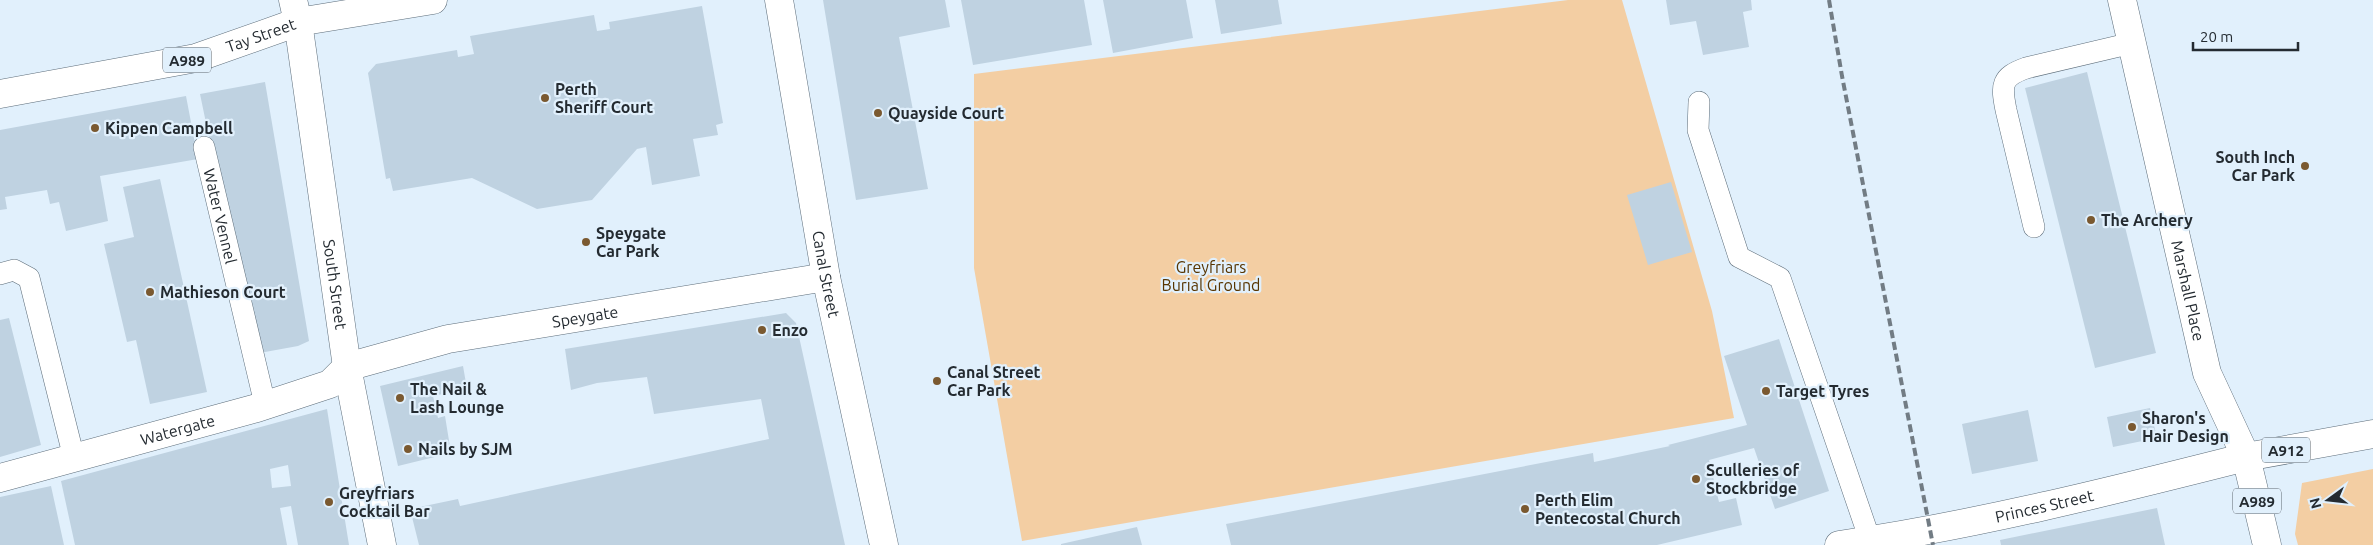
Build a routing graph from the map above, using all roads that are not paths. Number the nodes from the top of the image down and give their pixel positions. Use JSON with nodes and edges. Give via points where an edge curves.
{"nodes":[{"id":1,"x":433,"y":0,"type":"edge"},
{"id":2,"x":779,"y":0,"type":"edge"},
{"id":3,"x":2122,"y":0,"type":"edge"},
{"id":4,"x":295,"y":11,"type":"edge"},
{"id":5,"x":2132,"y":43,"type":"junction"},
{"id":6,"x":0,"y":94,"type":"edge"},
{"id":7,"x":1699,"y":102,"type":"dead end"},
{"id":8,"x":204,"y":147,"type":"dead end"},
{"id":9,"x":2034,"y":227,"type":"dead end"},
{"id":10,"x":0,"y":274,"type":"edge"},
{"id":11,"x":826,"y":277,"type":"junction"},
{"id":12,"x":346,"y":367,"type":"junction"},
{"id":13,"x":265,"y":404,"type":"junction"},
{"id":14,"x":2373,"y":434,"type":"edge"},
{"id":15,"x":2246,"y":457,"type":"junction"},
{"id":16,"x":74,"y":458,"type":"junction"},
{"id":17,"x":0,"y":478,"type":"edge"},
{"id":18,"x":1870,"y":540,"type":"junction"},
{"id":19,"x":382,"y":545,"type":"edge"},
{"id":20,"x":884,"y":545,"type":"edge"},
{"id":21,"x":1839,"y":545,"type":"edge"},
{"id":22,"x":2267,"y":545,"type":"edge"}],
"edges":[{"from":1,"to":4,"type":"street","name":"Tay Street","number":"A989"},
{"from":2,"to":11,"type":"street","name":"Canal Street"},
{"from":3,"to":5,"type":"street","name":"Marshall Place","number":"A989"},
{"from":4,"to":6,"type":"street","name":"Tay Street","number":"A989","via":[[196,58]]},
{"from":4,"to":12,"type":"street","name":"South Street"},
{"from":5,"to":9,"type":"lane","via":[[2026,68],[2013,73],[2004,82],[2006,110]]},
{"from":5,"to":15,"type":"street","name":"Marshall Place","number":"A989","via":[[2207,373]]},
{"from":7,"to":18,"type":"lane","via":[[1698,130],[1739,257],[1780,278]]},
{"from":8,"to":13,"type":"lane","name":"Water Vennel"},
{"from":10,"to":16,"type":"lane","via":[[14,270],[29,278]]},
{"from":11,"to":12,"type":"street","name":"Speygate","via":[[448,339]]},
{"from":11,"to":20,"type":"street","name":"Canal Street"},
{"from":12,"to":13,"type":"street","name":"Watergate","via":[[330,384]]},
{"from":12,"to":19,"type":"street","name":"South Street"},
{"from":13,"to":16,"type":"street","name":"Watergate"},
{"from":14,"to":15,"type":"street","number":"A912"},
{"from":15,"to":18,"type":"street","name":"Princes Street","via":[[1983,519]]},
{"from":15,"to":22,"type":"street","name":"Marshall Place","number":"A989"},
{"from":16,"to":17,"type":"street","name":"Watergate"},
{"from":18,"to":21,"type":"street","name":"Princes Street"}]}
